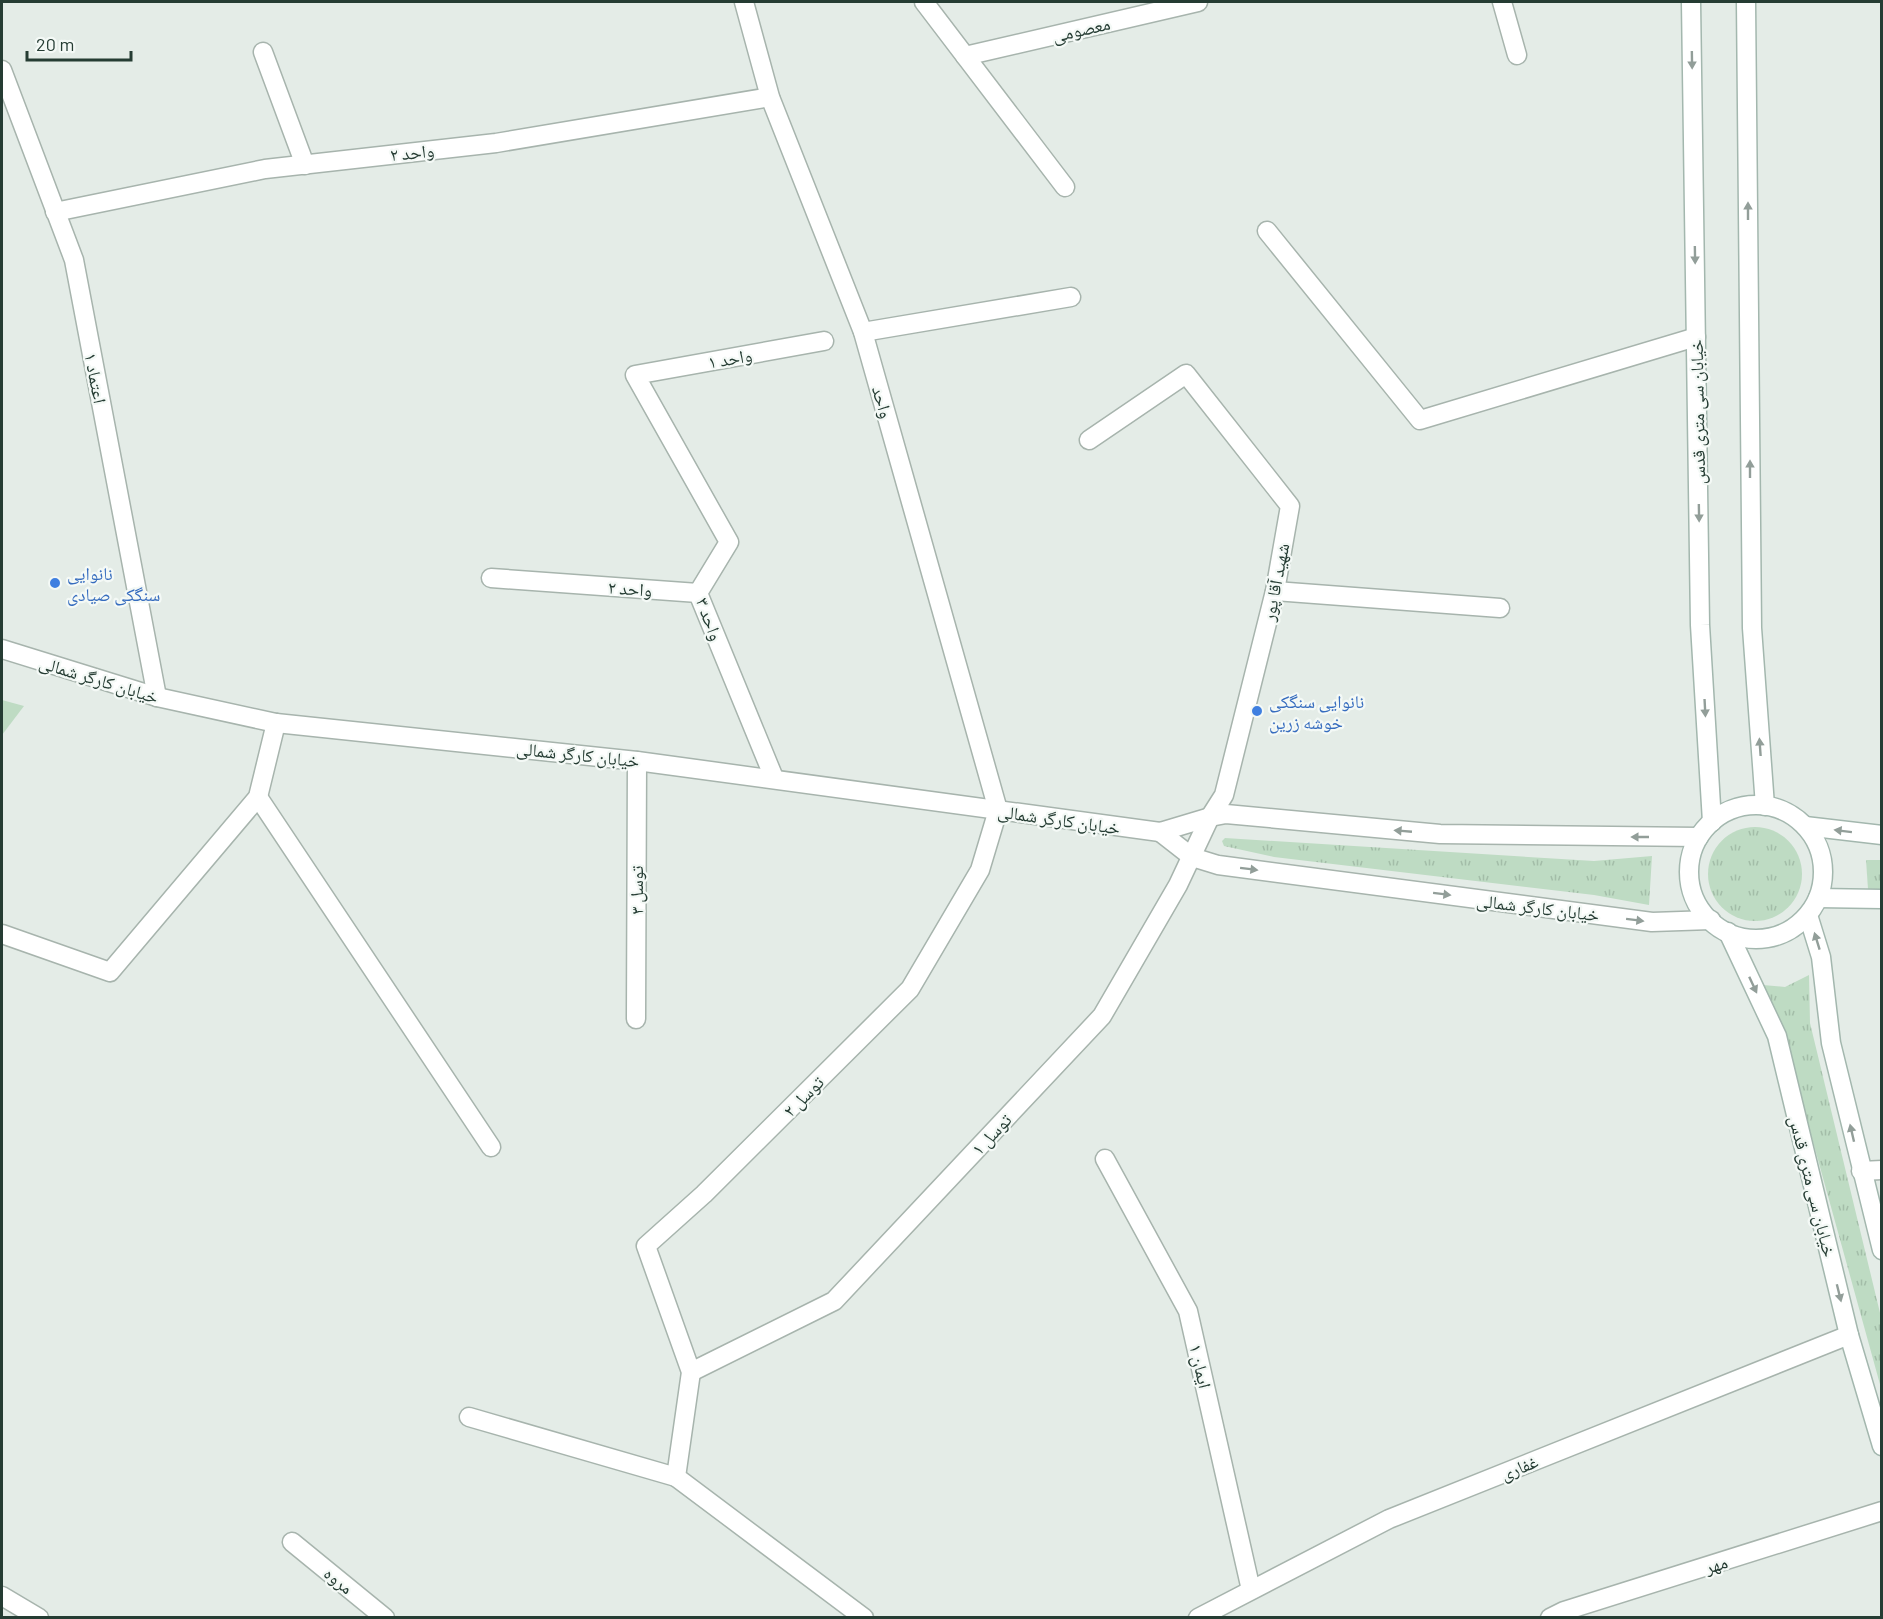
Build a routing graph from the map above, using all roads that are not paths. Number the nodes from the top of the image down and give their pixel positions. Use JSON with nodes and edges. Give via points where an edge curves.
{"nodes":[{"id":1,"x":744,"y":2,"type":"edge"},
{"id":2,"x":924,"y":2,"type":"edge"},
{"id":3,"x":1196,"y":2,"type":"edge"},
{"id":4,"x":1502,"y":2,"type":"edge"},
{"id":5,"x":1691,"y":2,"type":"edge"},
{"id":6,"x":1746,"y":2,"type":"edge"},
{"id":7,"x":263,"y":52,"type":"dead end"},
{"id":8,"x":1517,"y":55,"type":"dead end"},
{"id":9,"x":965,"y":56,"type":"junction"},
{"id":10,"x":2,"y":70,"type":"edge"},
{"id":11,"x":770,"y":97,"type":"junction"},
{"id":12,"x":305,"y":165,"type":"junction"},
{"id":13,"x":1065,"y":187,"type":"dead end"},
{"id":14,"x":56,"y":212,"type":"junction"},
{"id":15,"x":1267,"y":231,"type":"dead end"},
{"id":16,"x":1071,"y":297,"type":"dead end"},
{"id":17,"x":863,"y":332,"type":"junction"},
{"id":18,"x":1696,"y":337,"type":"junction"},
{"id":19,"x":824,"y":341,"type":"dead end"},
{"id":20,"x":635,"y":375,"type":"joint"},
{"id":21,"x":1089,"y":440,"type":"dead end"},
{"id":22,"x":491,"y":578,"type":"dead end"},
{"id":23,"x":1275,"y":591,"type":"junction"},
{"id":24,"x":698,"y":593,"type":"junction"},
{"id":25,"x":1500,"y":609,"type":"dead end"},
{"id":26,"x":2,"y":649,"type":"edge"},
{"id":27,"x":157,"y":697,"type":"junction"},
{"id":28,"x":276,"y":723,"type":"junction"},
{"id":29,"x":637,"y":761,"type":"junction"},
{"id":30,"x":774,"y":778,"type":"junction"},
{"id":31,"x":258,"y":797,"type":"junction"},
{"id":32,"x":1765,"y":806,"type":"junction"},
{"id":33,"x":998,"y":810,"type":"junction"},
{"id":34,"x":1210,"y":817,"type":"junction"},
{"id":35,"x":1712,"y":822,"type":"junction"},
{"id":36,"x":1804,"y":826,"type":"junction"},
{"id":37,"x":1160,"y":832,"type":"junction"},
{"id":38,"x":1881,"y":835,"type":"edge"},
{"id":39,"x":1699,"y":837,"type":"junction"},
{"id":40,"x":1192,"y":857,"type":"junction"},
{"id":41,"x":1818,"y":898,"type":"junction"},
{"id":42,"x":1881,"y":899,"type":"edge"},
{"id":43,"x":1808,"y":915,"type":"junction"},
{"id":44,"x":1711,"y":920,"type":"junction"},
{"id":45,"x":1728,"y":932,"type":"junction"},
{"id":46,"x":2,"y":934,"type":"edge"},
{"id":47,"x":636,"y":1019,"type":"dead end"},
{"id":48,"x":491,"y":1147,"type":"dead end"},
{"id":49,"x":1105,"y":1159,"type":"dead end"},
{"id":50,"x":1881,"y":1170,"type":"edge"},
{"id":51,"x":1861,"y":1171,"type":"junction"},
{"id":52,"x":1881,"y":1250,"type":"edge"},
{"id":53,"x":1849,"y":1335,"type":"junction"},
{"id":54,"x":690,"y":1372,"type":"junction"},
{"id":55,"x":469,"y":1417,"type":"dead end"},
{"id":56,"x":1881,"y":1446,"type":"edge"},
{"id":57,"x":676,"y":1477,"type":"junction"},
{"id":58,"x":1881,"y":1511,"type":"edge"},
{"id":59,"x":292,"y":1542,"type":"dead end"},
{"id":60,"x":1251,"y":1590,"type":"junction"},
{"id":61,"x":2,"y":1596,"type":"edge"},
{"id":62,"x":39,"y":1617,"type":"edge"},
{"id":63,"x":385,"y":1617,"type":"edge"},
{"id":64,"x":864,"y":1617,"type":"edge"},
{"id":65,"x":1198,"y":1617,"type":"edge"},
{"id":66,"x":1550,"y":1617,"type":"edge"}],
"edges":[{"from":1,"to":11,"type":"street","name":"واحد"},
{"from":2,"to":9,"type":"street"},
{"from":3,"to":9,"type":"street","name":"معصومی"},
{"from":4,"to":8,"type":"street"},
{"from":5,"to":18,"type":"street","name":"خیابان سی متری قدس","one_way":true},
{"from":32,"to":6,"type":"street","one_way":true,"via":[[1752,628]]},
{"from":7,"to":12,"type":"street"},
{"from":9,"to":13,"type":"street"},
{"from":10,"to":14,"type":"street","name":"اعتماد ۱"},
{"from":11,"to":12,"type":"street","name":"واحد ۲","via":[[496,143]]},
{"from":11,"to":17,"type":"street","name":"واحد"},
{"from":12,"to":14,"type":"street","name":"واحد ۲","via":[[265,169]]},
{"from":14,"to":27,"type":"street","name":"اعتماد ۱","via":[[74,260]]},
{"from":15,"to":18,"type":"street","via":[[1420,420]]},
{"from":16,"to":17,"type":"street"},
{"from":17,"to":33,"type":"street","name":"واحد"},
{"from":18,"to":35,"type":"street","name":"خیابان سی متری قدس","one_way":true,"via":[[1700,625]]},
{"from":19,"to":20,"type":"street","name":"واحد ۱"},
{"from":20,"to":24,"type":"street","name":"واحد ۳","via":[[729,542]]},
{"from":21,"to":23,"type":"street","name":"شهید آقا پور","via":[[1186,374],[1290,506]]},
{"from":22,"to":24,"type":"street","name":"واحد ۲"},
{"from":23,"to":25,"type":"street"},
{"from":23,"to":34,"type":"street","name":"شهید آقا پور","via":[[1224,795]]},
{"from":24,"to":30,"type":"street","name":"واحد ۳"},
{"from":26,"to":27,"type":"street","name":"خیابان کارگر شمالی"},
{"from":27,"to":28,"type":"street","name":"خیابان کارگر شمالی"},
{"from":28,"to":29,"type":"street","name":"خیابان کارگر شمالی"},
{"from":28,"to":31,"type":"street"},
{"from":29,"to":30,"type":"street","name":"خیابان کارگر شمالی"},
{"from":29,"to":47,"type":"street","name":"توسل ۳"},
{"from":30,"to":33,"type":"street","name":"خیابان کارگر شمالی"},
{"from":31,"to":46,"type":"street","via":[[110,972]]},
{"from":31,"to":48,"type":"street"},
{"from":32,"to":35,"type":"street","via":[[1728,811]]},
{"from":32,"to":36,"type":"street","via":[[1780,809]]},
{"from":33,"to":37,"type":"street","name":"خیابان کارگر شمالی"},
{"from":33,"to":54,"type":"street","name":"توسل ۲","via":[[980,870],[910,989],[704,1194],[646,1246]]},
{"from":34,"to":37,"type":"street","name":"خیابان کارگر شمالی"},
{"from":39,"to":34,"type":"street","name":"خیابان کارگر شمالی","one_way":true,"via":[[1440,834],[1226,814]]},
{"from":34,"to":40,"type":"street","name":"توسل ۱"},
{"from":35,"to":39,"type":"street"},
{"from":38,"to":36,"type":"street","one_way":true},
{"from":36,"to":41,"type":"street","via":[[1816,842],[1822,860]]},
{"from":37,"to":40,"type":"street","name":"خیابان کارگر شمالی"},
{"from":39,"to":44,"type":"street","via":[[1691,856],[1689,876],[1694,896]]},
{"from":40,"to":44,"type":"street","name":"خیابان کارگر شمالی","one_way":true,"via":[[1218,865],[1652,922]]},
{"from":40,"to":54,"type":"street","name":"توسل ۱","via":[[1102,1016],[834,1300]]},
{"from":41,"to":42,"type":"street"},
{"from":41,"to":43,"type":"street"},
{"from":43,"to":45,"type":"street","via":[[1794,928],[1776,936],[1755,939]]},
{"from":51,"to":43,"type":"street","one_way":true,"via":[[1831,1043],[1821,957]]},
{"from":44,"to":45,"type":"street"},
{"from":45,"to":53,"type":"street","name":"خیابان سی متری قدس","one_way":true,"via":[[1777,1036]]},
{"from":49,"to":60,"type":"street","name":"ایمان ۱","via":[[1188,1311]]},
{"from":50,"to":51,"type":"street"},
{"from":51,"to":52,"type":"street"},
{"from":53,"to":56,"type":"street","name":"خیابان سی متری قدس"},
{"from":53,"to":60,"type":"street","name":"غفاری","via":[[1389,1519]]},
{"from":54,"to":57,"type":"street"},
{"from":55,"to":57,"type":"street"},
{"from":57,"to":64,"type":"street"},
{"from":58,"to":66,"type":"street","name":"مهر"},
{"from":59,"to":63,"type":"street","name":"مروه"},
{"from":60,"to":65,"type":"street","name":"غفاری"},
{"from":61,"to":62,"type":"street"}]}
